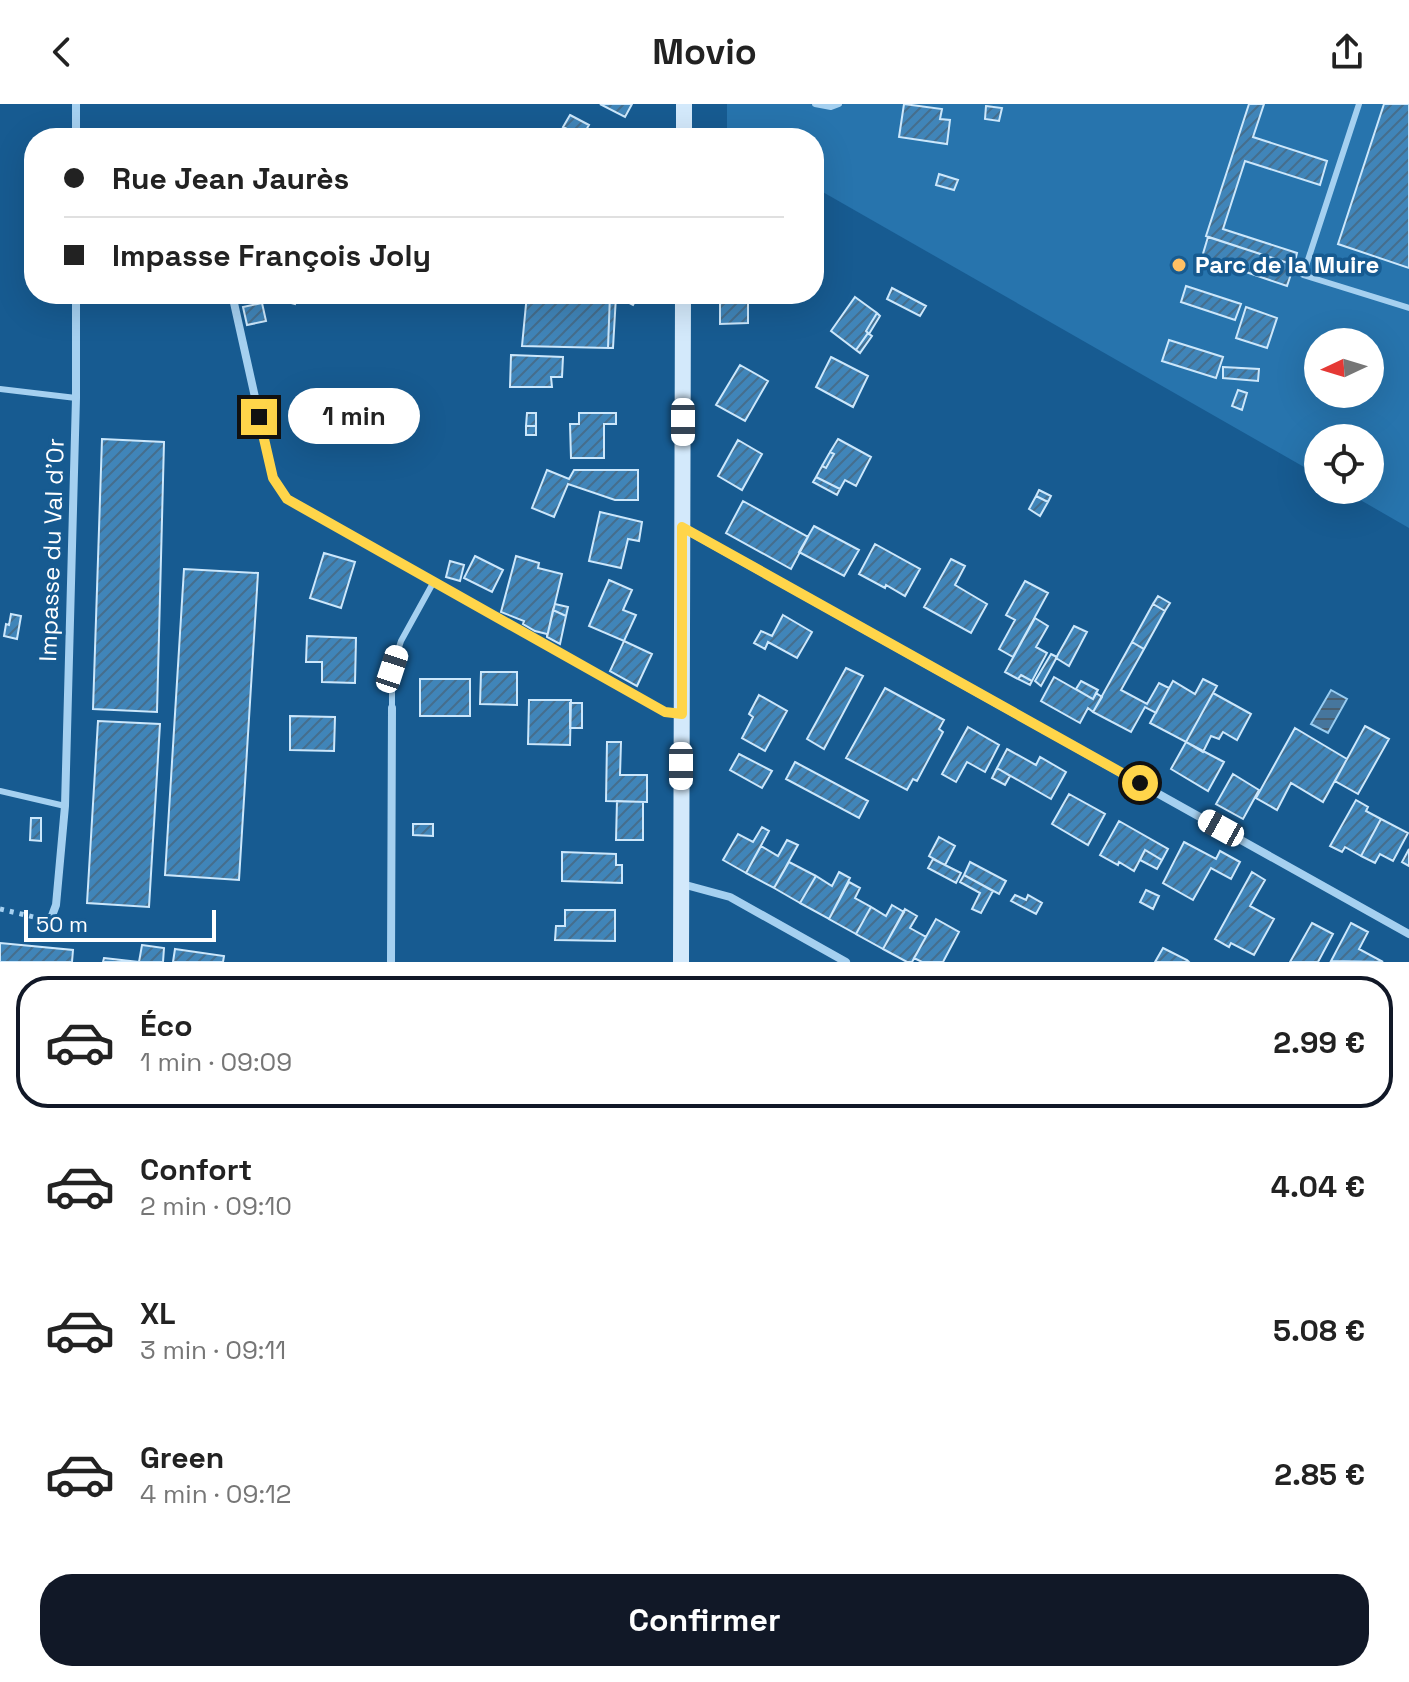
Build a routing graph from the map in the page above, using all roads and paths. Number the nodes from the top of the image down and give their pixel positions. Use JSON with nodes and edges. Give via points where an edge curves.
{"nodes":[{"id":1,"x":76,"y":104,"type":"edge"},
{"id":2,"x":684,"y":104,"type":"edge"},
{"id":3,"x":815,"y":104,"type":"edge"},
{"id":4,"x":839,"y":104,"type":"edge"},
{"id":5,"x":1359,"y":104,"type":"edge"},
{"id":6,"x":76,"y":128,"type":"edge"},
{"id":7,"x":684,"y":128,"type":"edge"},
{"id":8,"x":76,"y":304,"type":"edge"},
{"id":9,"x":234,"y":304,"type":"edge"},
{"id":10,"x":683,"y":304,"type":"edge"},
{"id":11,"x":1409,"y":308,"type":"edge"},
{"id":12,"x":0,"y":389,"type":"edge"},
{"id":13,"x":76,"y":398,"type":"junction"},
{"id":14,"x":682,"y":527,"type":"junction"},
{"id":15,"x":433,"y":583,"type":"junction"},
{"id":16,"x":392,"y":708,"type":"joint"},
{"id":17,"x":682,"y":714,"type":"junction"},
{"id":18,"x":0,"y":791,"type":"edge"},
{"id":19,"x":65,"y":806,"type":"junction"},
{"id":20,"x":681,"y":884,"type":"junction"},
{"id":21,"x":0,"y":909,"type":"edge"},
{"id":22,"x":50,"y":921,"type":"joint"},
{"id":23,"x":1409,"y":934,"type":"edge"},
{"id":24,"x":391,"y":962,"type":"edge"},
{"id":25,"x":681,"y":962,"type":"edge"},
{"id":26,"x":846,"y":962,"type":"edge"}],
"edges":[{"from":1,"to":6,"type":"street"},
{"from":2,"to":7,"type":"street"},
{"from":3,"to":4,"type":"lane"},
{"from":5,"to":11,"type":"lane","via":[[1303,275]]},
{"from":8,"to":13,"type":"street","name":"Impasse du Val d'Or"},
{"from":9,"to":15,"type":"street","via":[[273,478],[287,499]]},
{"from":10,"to":14,"type":"street"},
{"from":12,"to":13,"type":"lane"},
{"from":13,"to":19,"type":"street","name":"Impasse du Val d'Or"},
{"from":14,"to":17,"type":"street"},
{"from":14,"to":23,"type":"street"},
{"from":15,"to":16,"type":"lane","via":[[401,641],[392,669]]},
{"from":15,"to":17,"type":"street","via":[[665,712]]},
{"from":16,"to":24,"type":"street"},
{"from":17,"to":20,"type":"street"},
{"from":18,"to":19,"type":"lane"},
{"from":19,"to":22,"type":"street","name":"Impasse du Val d'Or"},
{"from":20,"to":25,"type":"street"},
{"from":20,"to":26,"type":"street","via":[[730,897]]},
{"from":21,"to":22,"type":"path"}]}
